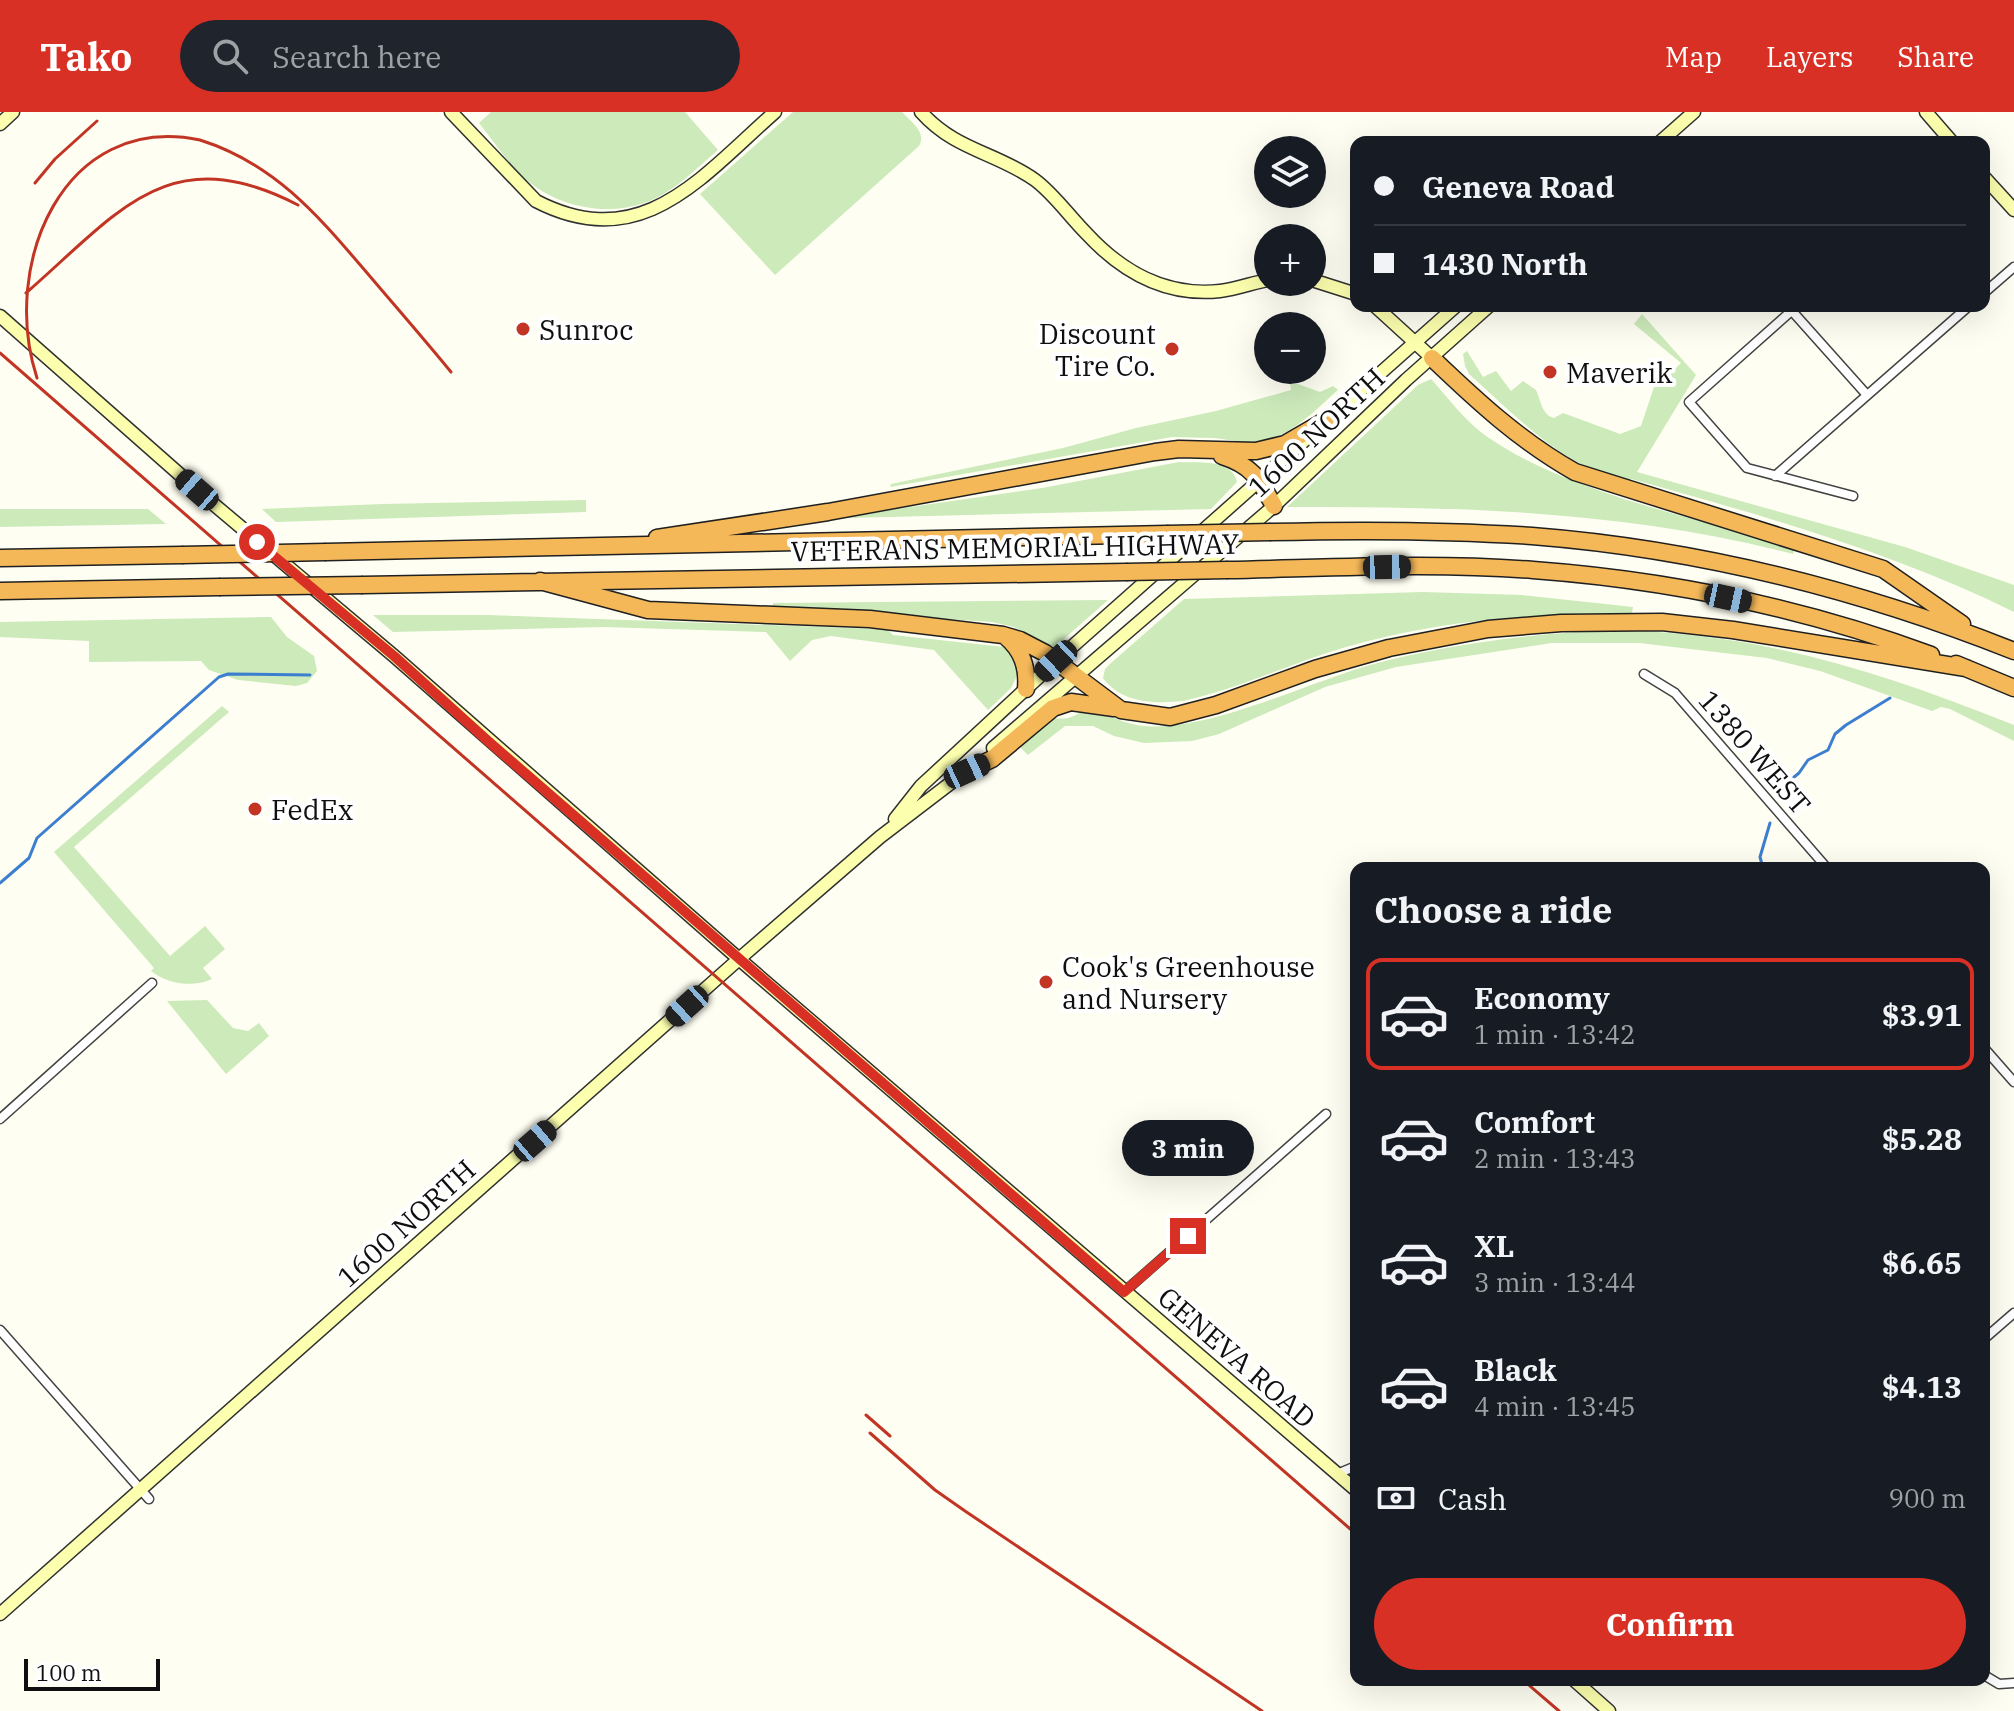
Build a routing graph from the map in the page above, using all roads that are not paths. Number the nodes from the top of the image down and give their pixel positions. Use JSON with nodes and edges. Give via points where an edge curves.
{"nodes":[{"id":1,"x":13,"y":112,"type":"edge"},
{"id":2,"x":451,"y":112,"type":"edge"},
{"id":3,"x":775,"y":112,"type":"edge"},
{"id":4,"x":921,"y":112,"type":"edge"},
{"id":5,"x":1694,"y":112,"type":"edge"},
{"id":6,"x":1926,"y":112,"type":"edge"},
{"id":7,"x":0,"y":124,"type":"edge"},
{"id":8,"x":1667,"y":136,"type":"edge"},
{"id":9,"x":1947,"y":136,"type":"edge"},
{"id":10,"x":1990,"y":184,"type":"edge"},
{"id":11,"x":2014,"y":210,"type":"edge"},
{"id":12,"x":2014,"y":267,"type":"edge"},
{"id":13,"x":1254,"y":283,"type":"edge"},
{"id":14,"x":1326,"y":284,"type":"edge"},
{"id":15,"x":1990,"y":288,"type":"edge"},
{"id":16,"x":1350,"y":292,"type":"edge"},
{"id":17,"x":1382,"y":312,"type":"edge"},
{"id":18,"x":1449,"y":312,"type":"edge"},
{"id":19,"x":1482,"y":312,"type":"edge"},
{"id":20,"x":1790,"y":312,"type":"edge"},
{"id":21,"x":1797,"y":312,"type":"edge"},
{"id":22,"x":1962,"y":312,"type":"edge"},
{"id":23,"x":0,"y":316,"type":"edge"},
{"id":24,"x":1415,"y":342,"type":"junction"},
{"id":25,"x":1432,"y":358,"type":"junction"},
{"id":26,"x":1867,"y":395,"type":"junction"},
{"id":27,"x":1328,"y":419,"type":"junction"},
{"id":28,"x":1201,"y":450,"type":"junction"},
{"id":29,"x":1775,"y":476,"type":"junction"},
{"id":30,"x":1260,"y":481,"type":"junction"},
{"id":31,"x":1853,"y":496,"type":"dead end"},
{"id":32,"x":1274,"y":506,"type":"junction"},
{"id":33,"x":596,"y":547,"type":"junction"},
{"id":34,"x":0,"y":558,"type":"edge"},
{"id":35,"x":540,"y":581,"type":"junction"},
{"id":36,"x":0,"y":591,"type":"edge"},
{"id":37,"x":1003,"y":635,"type":"junction"},
{"id":38,"x":1982,"y":639,"type":"junction"},
{"id":39,"x":2014,"y":651,"type":"edge"},
{"id":40,"x":1056,"y":661,"type":"junction"},
{"id":41,"x":1966,"y":668,"type":"junction"},
{"id":42,"x":1644,"y":674,"type":"dead end"},
{"id":43,"x":1075,"y":677,"type":"junction"},
{"id":44,"x":2014,"y":688,"type":"edge"},
{"id":45,"x":1026,"y":689,"type":"junction"},
{"id":46,"x":1121,"y":710,"type":"junction"},
{"id":47,"x":967,"y":771,"type":"junction"},
{"id":48,"x":880,"y":837,"type":"junction"},
{"id":49,"x":1822,"y":862,"type":"edge"},
{"id":50,"x":739,"y":959,"type":"junction"},
{"id":51,"x":152,"y":983,"type":"dead end"},
{"id":52,"x":1990,"y":1055,"type":"edge"},
{"id":53,"x":2014,"y":1082,"type":"edge"},
{"id":54,"x":1326,"y":1114,"type":"dead end"},
{"id":55,"x":0,"y":1119,"type":"edge"},
{"id":56,"x":1124,"y":1292,"type":"junction"},
{"id":57,"x":2014,"y":1313,"type":"edge"},
{"id":58,"x":0,"y":1330,"type":"edge"},
{"id":59,"x":1990,"y":1334,"type":"edge"},
{"id":60,"x":1350,"y":1469,"type":"edge"},
{"id":61,"x":1337,"y":1474,"type":"junction"},
{"id":62,"x":1350,"y":1485,"type":"edge"},
{"id":63,"x":146,"y":1494,"type":"junction"},
{"id":64,"x":0,"y":1614,"type":"edge"},
{"id":65,"x":1990,"y":1679,"type":"edge"},
{"id":66,"x":2014,"y":1683,"type":"edge"},
{"id":67,"x":1587,"y":1686,"type":"edge"},
{"id":68,"x":1609,"y":1711,"type":"edge"}],
"edges":[{"from":1,"to":7,"type":"main road"},
{"from":2,"to":3,"type":"main road","via":[[536,201],[596,220],[637,216],[685,191]]},
{"from":4,"to":13,"type":"main road","via":[[957,143],[1034,180],[1105,253],[1148,281],[1207,292]]},
{"from":5,"to":8,"type":"main road"},
{"from":6,"to":9,"type":"main road"},
{"from":10,"to":11,"type":"main road"},
{"from":12,"to":15,"type":"street"},
{"from":14,"to":16,"type":"main road"},
{"from":17,"to":24,"type":"main road"},
{"from":18,"to":24,"type":"main road","name":"1600 NORTH"},
{"from":19,"to":25,"type":"main road","name":"1600 NORTH"},
{"from":20,"to":29,"type":"street","via":[[1689,402],[1747,468]]},
{"from":21,"to":26,"type":"street"},
{"from":22,"to":26,"type":"street"},
{"from":23,"to":50,"type":"main road","name":"GENEVA ROAD"},
{"from":24,"to":25,"type":"main road"},
{"from":24,"to":27,"type":"main road","name":"1600 NORTH"},
{"from":25,"to":32,"type":"main road","name":"1600 NORTH"},
{"from":25,"to":38,"type":"highway","via":[[1505,426],[1575,472],[1883,569]]},
{"from":26,"to":29,"type":"street"},
{"from":27,"to":28,"type":"highway","via":[[1271,449]]},
{"from":27,"to":30,"type":"main road","name":"1600 NORTH"},
{"from":28,"to":30,"type":"highway","via":[[1246,466]]},
{"from":28,"to":33,"type":"highway","via":[[1155,452],[828,512]]},
{"from":29,"to":31,"type":"street"},
{"from":30,"to":32,"type":"highway"},
{"from":30,"to":40,"type":"main road","name":"1600 NORTH"},
{"from":32,"to":43,"type":"main road","name":"1600 NORTH"},
{"from":33,"to":34,"type":"highway","name":"VETERANS MEMORIAL HIGHWAY","bridge":true},
{"from":33,"to":38,"type":"highway","name":"VETERANS MEMORIAL HIGHWAY","bridge":true,"via":[[1271,532],[1533,536],[1627,546],[1795,579]]},
{"from":35,"to":36,"type":"highway","name":"VETERANS MEMORIAL HIGHWAY","bridge":true},
{"from":35,"to":37,"type":"highway","via":[[648,610],[870,619]]},
{"from":35,"to":41,"type":"highway","name":"VETERANS MEMORIAL HIGHWAY","bridge":true,"via":[[1531,569],[1698,591],[1796,613]]},
{"from":37,"to":40,"type":"highway"},
{"from":37,"to":45,"type":"highway","via":[[1025,663]]},
{"from":38,"to":39,"type":"highway","name":"VETERANS MEMORIAL HIGHWAY"},
{"from":40,"to":43,"type":"highway"},
{"from":40,"to":45,"type":"main road","name":"1600 NORTH"},
{"from":41,"to":44,"type":"highway","name":"VETERANS MEMORIAL HIGHWAY"},
{"from":41,"to":46,"type":"highway","via":[[1662,622],[1561,623],[1488,629],[1389,648],[1170,717]]},
{"from":42,"to":49,"type":"street","name":"1380 WEST","via":[[1675,693]]},
{"from":43,"to":46,"type":"highway"},
{"from":43,"to":47,"type":"main road","name":"1600 NORTH"},
{"from":45,"to":48,"type":"main road","name":"1600 NORTH","via":[[921,786]]},
{"from":46,"to":47,"type":"highway","via":[[1071,702],[1053,708],[992,759]]},
{"from":47,"to":48,"type":"main road","name":"1600 NORTH"},
{"from":48,"to":50,"type":"main road","name":"1600 NORTH"},
{"from":50,"to":56,"type":"main road","name":"GENEVA ROAD"},
{"from":50,"to":63,"type":"main road","name":"1600 NORTH"},
{"from":51,"to":55,"type":"street"},
{"from":52,"to":53,"type":"street"},
{"from":54,"to":56,"type":"street"},
{"from":56,"to":61,"type":"main road","name":"GENEVA ROAD"},
{"from":57,"to":59,"type":"street"},
{"from":58,"to":63,"type":"street"},
{"from":60,"to":61,"type":"street"},
{"from":61,"to":62,"type":"main road","name":"GENEVA ROAD"},
{"from":63,"to":64,"type":"main road","name":"1600 NORTH"},
{"from":65,"to":66,"type":"street"},
{"from":67,"to":68,"type":"main road"}]}
